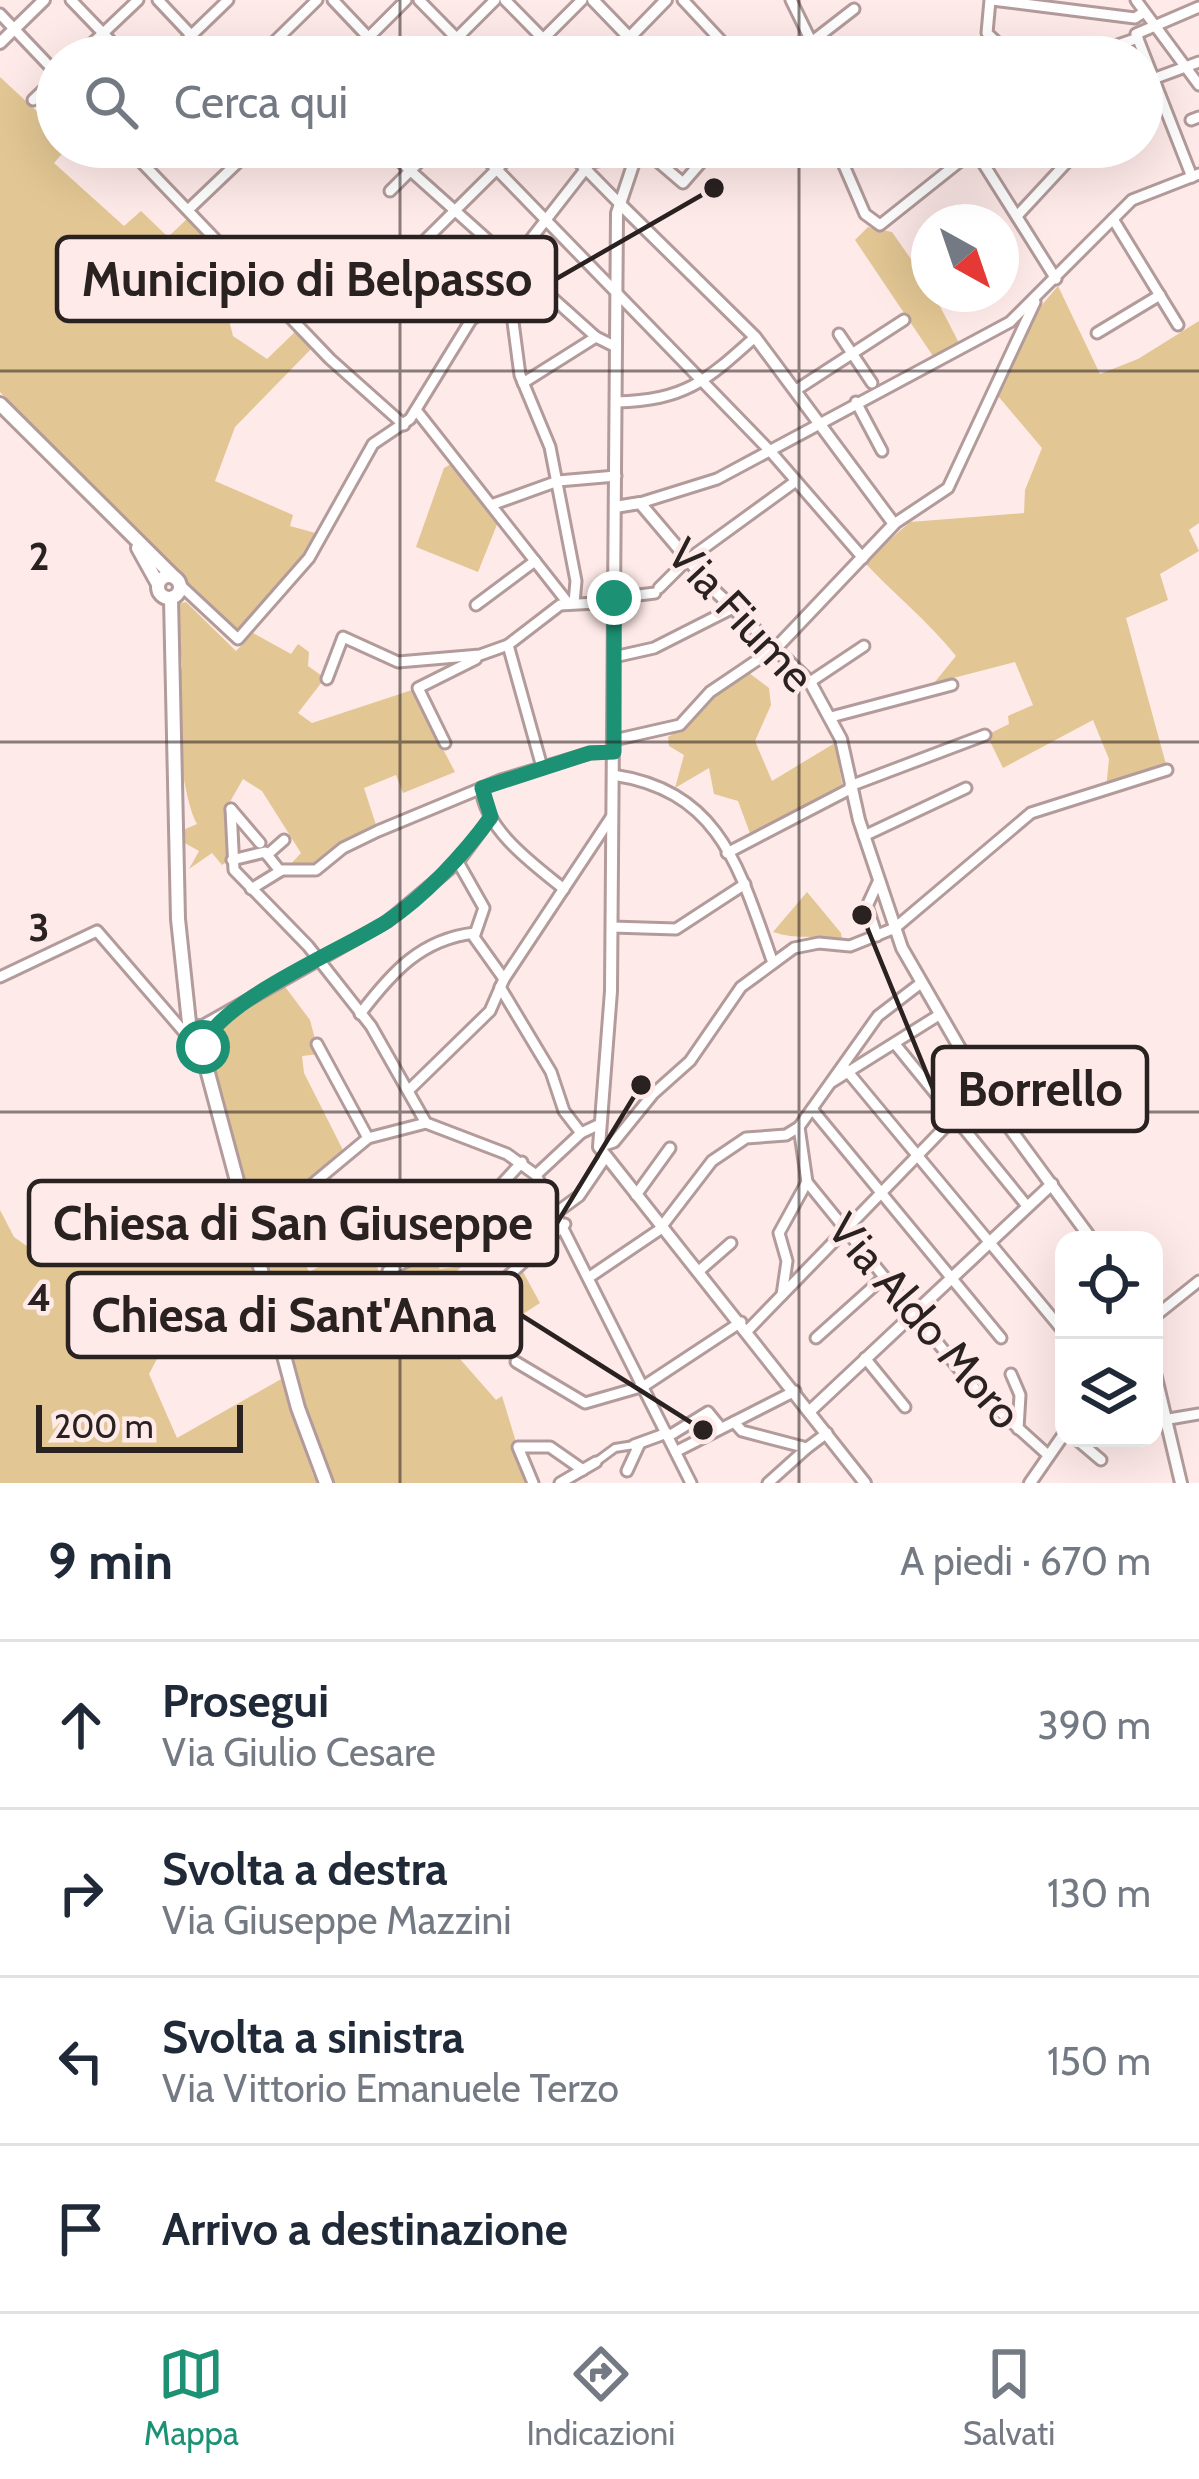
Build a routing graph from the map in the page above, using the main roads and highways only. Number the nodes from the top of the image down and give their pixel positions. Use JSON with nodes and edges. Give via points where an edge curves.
{"nodes":[{"id":1,"x":0,"y":404,"type":"edge"},
{"id":2,"x":326,"y":1483,"type":"edge"}],
"edges":[{"from":1,"to":2,"type":"main road","via":[[170,589],[179,943],[196,1034],[298,1408]]}]}
